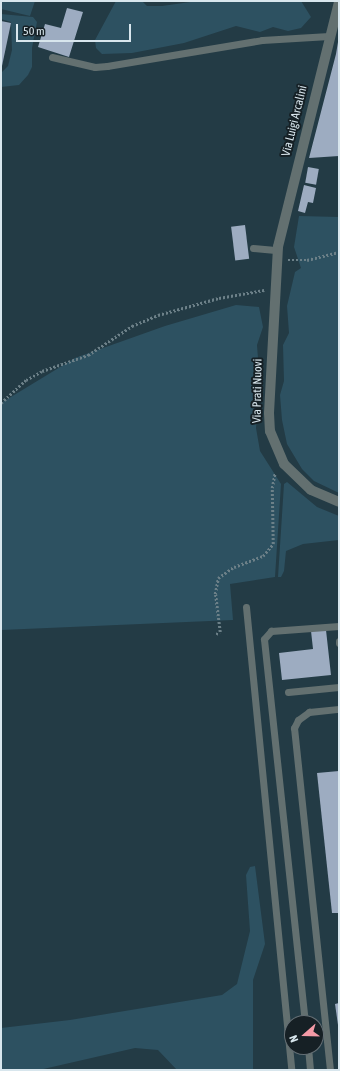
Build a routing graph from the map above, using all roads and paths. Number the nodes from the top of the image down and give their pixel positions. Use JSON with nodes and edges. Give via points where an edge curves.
{"nodes":[{"id":1,"x":339,"y":2,"type":"edge"},
{"id":2,"x":329,"y":36,"type":"junction"},
{"id":3,"x":52,"y":57,"type":"dead end"},
{"id":4,"x":253,"y":248,"type":"dead end"},
{"id":5,"x":278,"y":252,"type":"junction"},
{"id":6,"x":339,"y":252,"type":"edge"},
{"id":7,"x":276,"y":290,"type":"junction"},
{"id":8,"x":1,"y":403,"type":"edge"},
{"id":9,"x":284,"y":464,"type":"junction"},
{"id":10,"x":339,"y":502,"type":"edge"},
{"id":11,"x":246,"y":607,"type":"dead end"},
{"id":12,"x":339,"y":626,"type":"edge"},
{"id":13,"x":216,"y":634,"type":"dead end"},
{"id":14,"x":339,"y":686,"type":"edge"},
{"id":15,"x":288,"y":692,"type":"dead end"},
{"id":16,"x":339,"y":709,"type":"edge"},
{"id":17,"x":304,"y":1015,"type":"edge"},
{"id":18,"x":309,"y":1055,"type":"edge"},
{"id":19,"x":291,"y":1070,"type":"edge"},
{"id":20,"x":310,"y":1070,"type":"edge"},
{"id":21,"x":330,"y":1070,"type":"edge"}],
"edges":[{"from":1,"to":2,"type":"street","name":"Via Luigi Arcalini"},
{"from":2,"to":3,"type":"lane","via":[[262,40],[107,66]]},
{"from":2,"to":5,"type":"street","name":"Via Luigi Arcalini"},
{"from":4,"to":5,"type":"lane"},
{"from":5,"to":6,"type":"path","via":[[307,260]]},
{"from":5,"to":7,"type":"street","name":"Via Prati Nuovi"},
{"from":7,"to":8,"type":"path","via":[[251,291],[219,298],[158,316],[117,335],[88,355],[42,371],[26,380]]},
{"from":7,"to":9,"type":"street","name":"Via Prati Nuovi","via":[[268,413],[276,450]]},
{"from":9,"to":10,"type":"street","name":"Via Prati Nuovi","via":[[311,490]]},
{"from":9,"to":13,"type":"path","via":[[273,476],[273,544],[263,556],[234,567],[218,578],[215,594],[220,632]]},
{"from":11,"to":19,"type":"lane"},
{"from":12,"to":17,"type":"lane","via":[[271,631],[264,639]]},
{"from":14,"to":15,"type":"lane"},
{"from":16,"to":21,"type":"lane","via":[[309,712],[298,720],[294,728]]},
{"from":18,"to":20,"type":"lane"}]}
